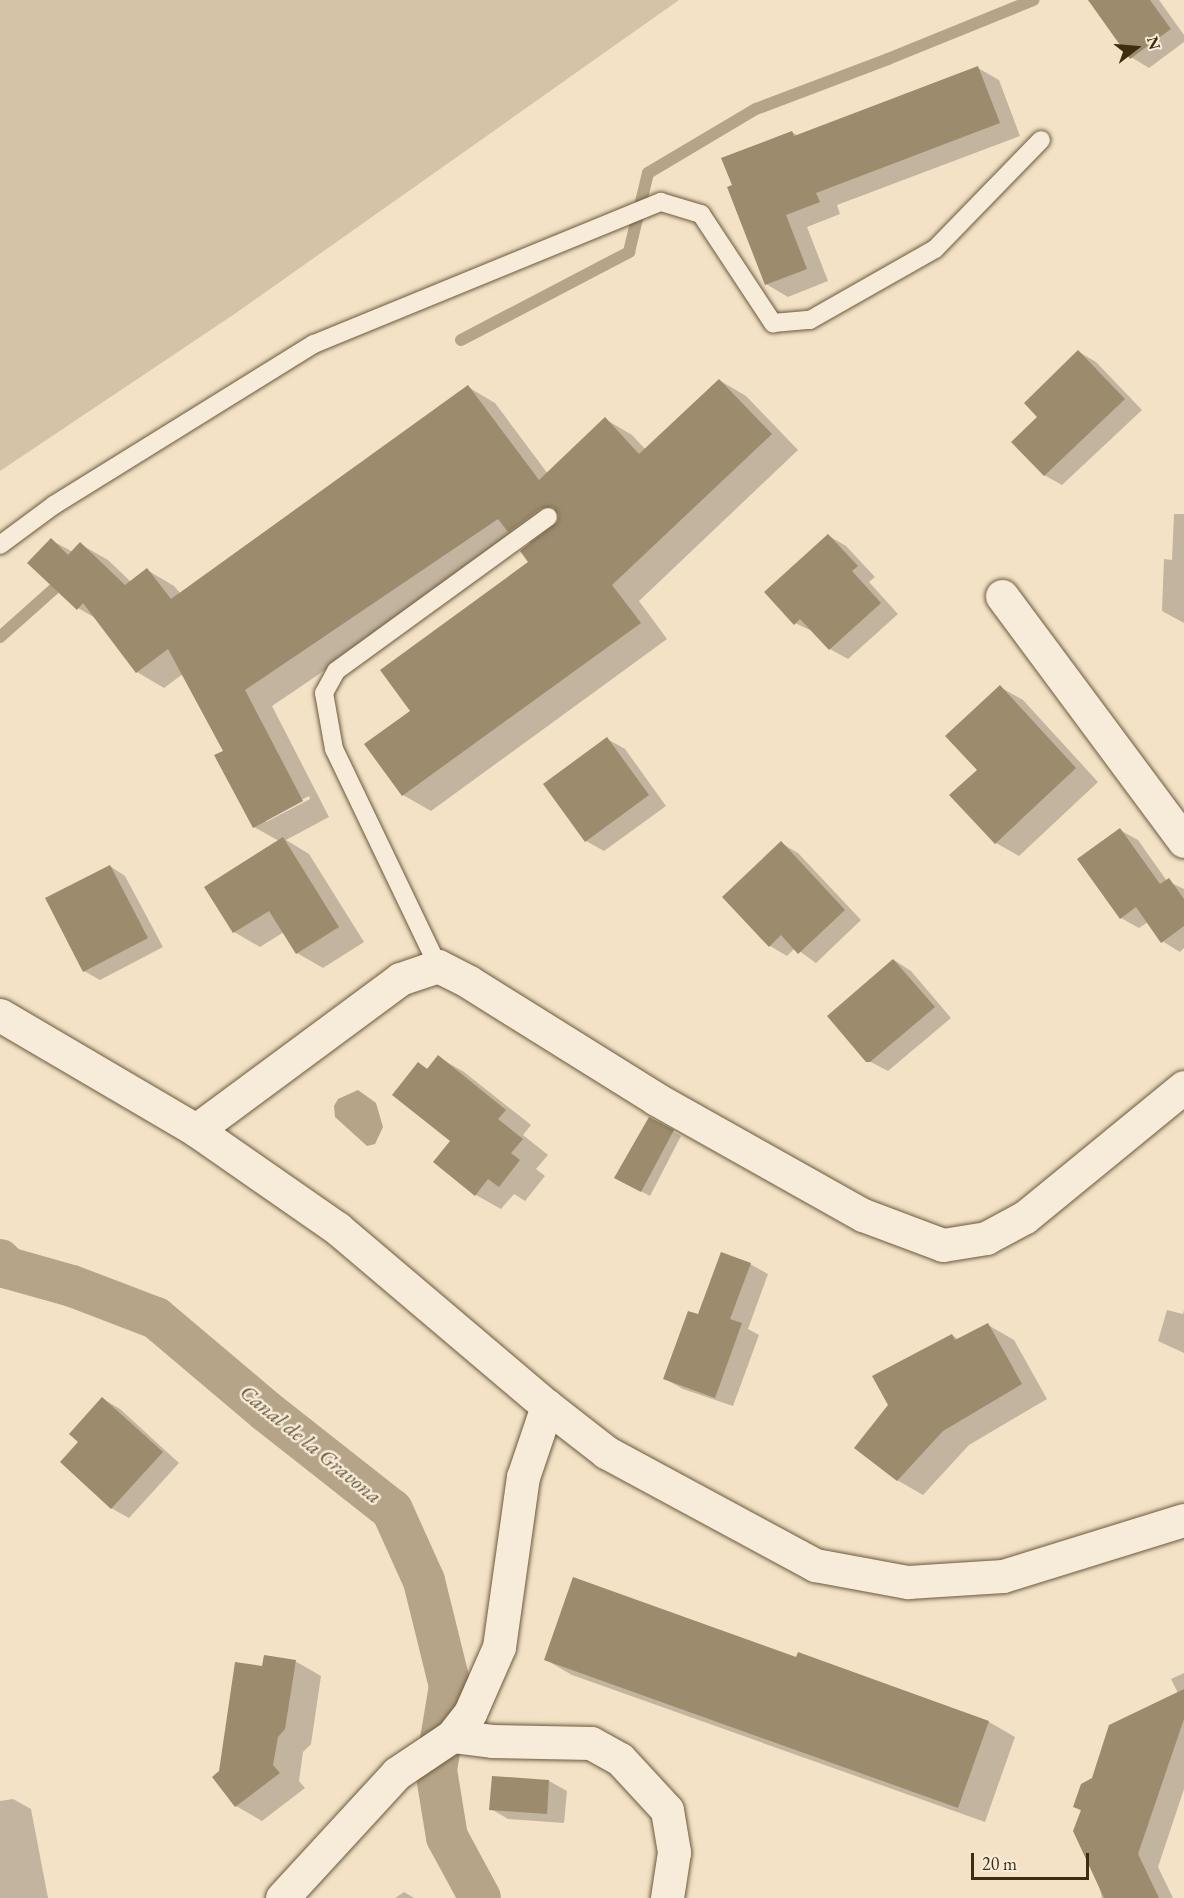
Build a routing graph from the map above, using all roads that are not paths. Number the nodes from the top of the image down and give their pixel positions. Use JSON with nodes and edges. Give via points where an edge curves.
{"nodes":[{"id":1,"x":1041,"y":140,"type":"dead end"},
{"id":2,"x":548,"y":517,"type":"dead end"},
{"id":3,"x":0,"y":545,"type":"edge"},
{"id":4,"x":1002,"y":596,"type":"dead end"},
{"id":5,"x":1184,"y":841,"type":"edge"},
{"id":6,"x":438,"y":966,"type":"junction"},
{"id":7,"x":0,"y":1016,"type":"edge"},
{"id":8,"x":1184,"y":1087,"type":"edge"},
{"id":9,"x":196,"y":1130,"type":"junction"},
{"id":10,"x":547,"y":1406,"type":"junction"},
{"id":11,"x":1184,"y":1520,"type":"edge"},
{"id":12,"x":452,"y":1736,"type":"junction"},
{"id":13,"x":282,"y":1898,"type":"edge"},
{"id":14,"x":667,"y":1898,"type":"edge"}],
"edges":[{"from":1,"to":3,"type":"lane","via":[[934,249],[810,320],[773,323],[701,214],[661,202],[314,344],[54,505]]},
{"from":2,"to":6,"type":"lane","via":[[336,671],[324,693],[333,749]]},
{"from":4,"to":5,"type":"street"},
{"from":6,"to":8,"type":"street","via":[[656,1099],[863,1215],[943,1245],[986,1238],[1025,1217]]},
{"from":6,"to":9,"type":"street","via":[[400,979]]},
{"from":7,"to":9,"type":"street"},
{"from":9,"to":10,"type":"street","via":[[337,1228]]},
{"from":10,"to":11,"type":"street","via":[[606,1452],[815,1565],[908,1582],[1003,1576]]},
{"from":10,"to":12,"type":"street","via":[[523,1478],[499,1647],[470,1713]]},
{"from":12,"to":13,"type":"street","via":[[397,1773]]},
{"from":12,"to":14,"type":"street","via":[[492,1742],[591,1743],[620,1759],[667,1810],[674,1852]]}]}
